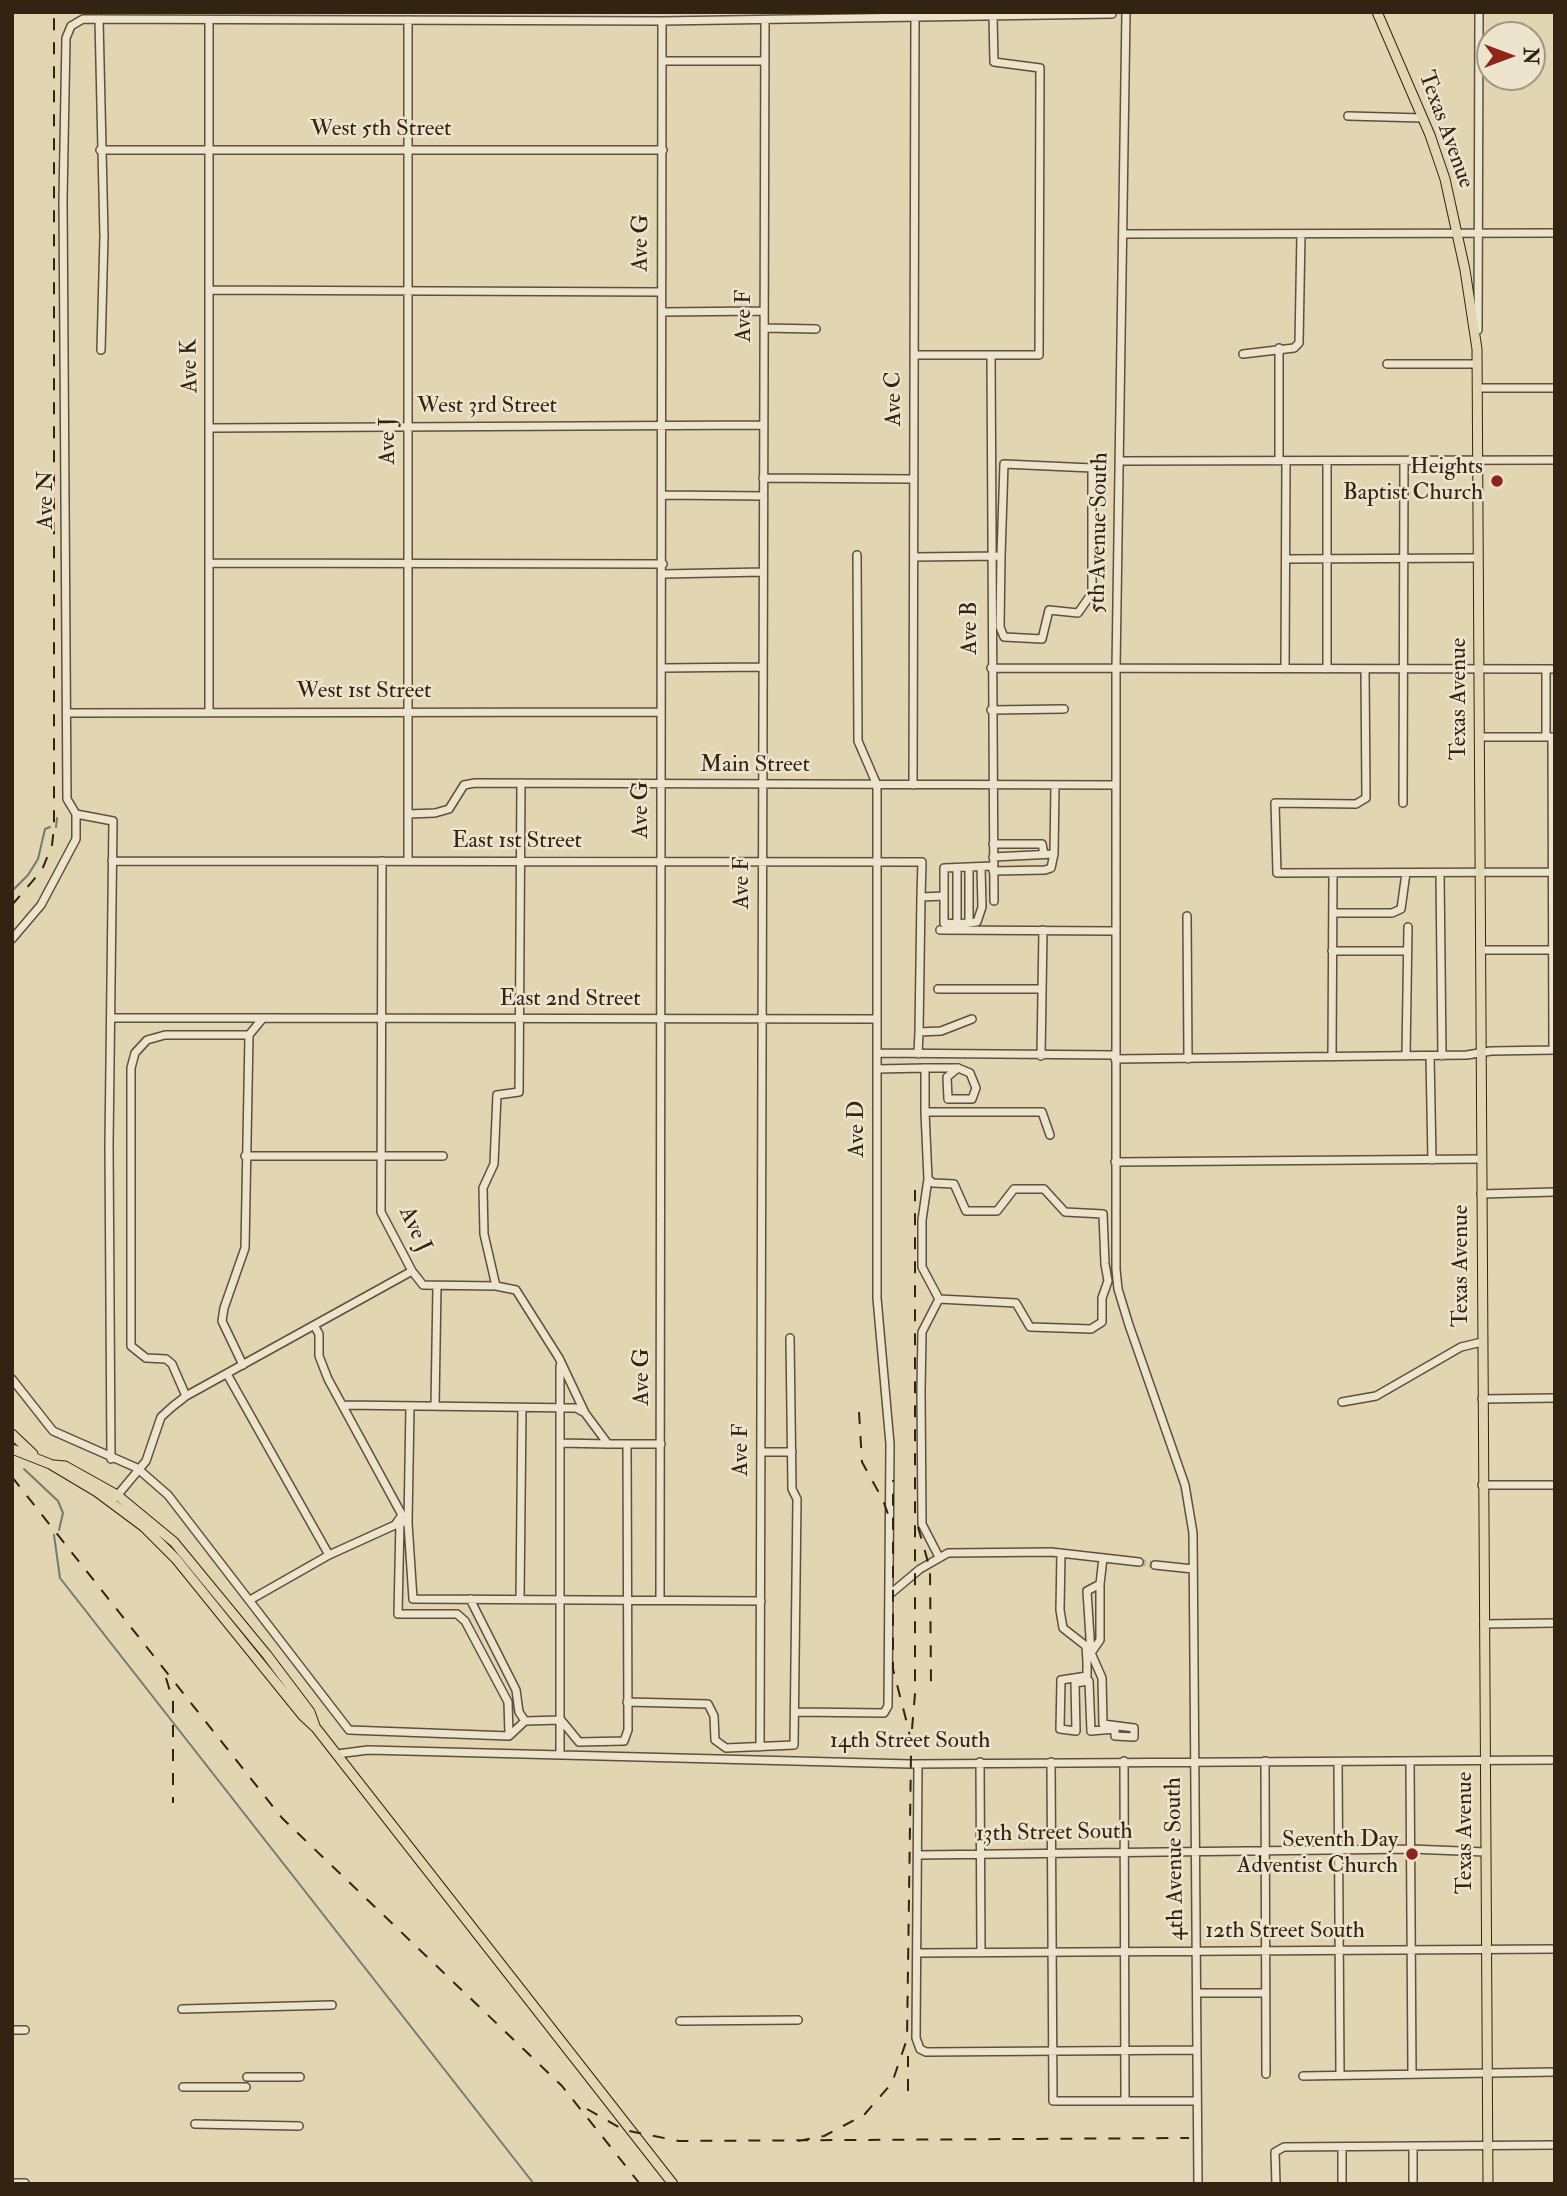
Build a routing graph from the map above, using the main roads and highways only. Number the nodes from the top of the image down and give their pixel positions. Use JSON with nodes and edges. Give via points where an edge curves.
{"nodes":[{"id":1,"x":1377,"y":12,"type":"edge"},
{"id":2,"x":12,"y":1434,"type":"edge"},
{"id":3,"x":12,"y":1449,"type":"edge"},
{"id":4,"x":37,"y":1458,"type":"junction"},
{"id":5,"x":673,"y":2184,"type":"edge"},
{"id":6,"x":1488,"y":2184,"type":"edge"}],
"edges":[{"from":1,"to":6,"type":"main road","name":"Texas Avenue","via":[[1445,179],[1478,364]]},
{"from":2,"to":4,"type":"main road"},
{"from":3,"to":4,"type":"main road"},
{"from":4,"to":5,"type":"main road","via":[[115,1499],[177,1559],[337,1754]]}]}
